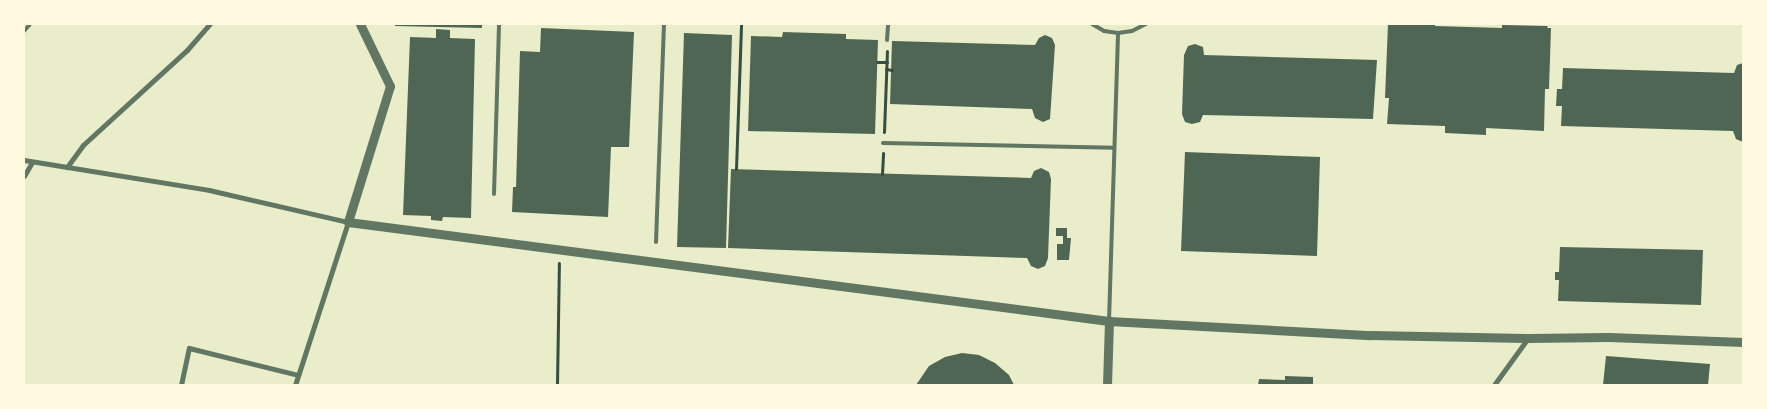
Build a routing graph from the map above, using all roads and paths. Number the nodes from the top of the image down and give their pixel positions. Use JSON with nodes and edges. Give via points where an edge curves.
{"nodes":[{"id":1,"x":30,"y":24,"type":"edge"},
{"id":2,"x":210,"y":24,"type":"edge"},
{"id":3,"x":360,"y":24,"type":"edge"},
{"id":4,"x":500,"y":24,"type":"edge"},
{"id":5,"x":664,"y":24,"type":"edge"},
{"id":6,"x":740,"y":24,"type":"edge"},
{"id":7,"x":888,"y":24,"type":"edge"},
{"id":8,"x":1092,"y":24,"type":"edge"},
{"id":9,"x":1146,"y":24,"type":"edge"},
{"id":10,"x":24,"y":31,"type":"edge"},
{"id":11,"x":1118,"y":33,"type":"junction"},
{"id":12,"x":888,"y":40,"type":"joint"},
{"id":13,"x":877,"y":62,"type":"dead end"},
{"id":14,"x":887,"y":62,"type":"junction"},
{"id":15,"x":886,"y":69,"type":"junction"},
{"id":16,"x":892,"y":70,"type":"dead end"},
{"id":17,"x":884,"y":142,"type":"junction"},
{"id":18,"x":1114,"y":148,"type":"junction"},
{"id":19,"x":24,"y":160,"type":"edge"},
{"id":20,"x":32,"y":162,"type":"junction"},
{"id":21,"x":67,"y":167,"type":"junction"},
{"id":22,"x":736,"y":169,"type":"dead end"},
{"id":23,"x":882,"y":174,"type":"dead end"},
{"id":24,"x":24,"y":176,"type":"edge"},
{"id":25,"x":494,"y":194,"type":"dead end"},
{"id":26,"x":348,"y":222,"type":"junction"},
{"id":27,"x":656,"y":242,"type":"dead end"},
{"id":28,"x":559,"y":250,"type":"junction"},
{"id":29,"x":1109,"y":321,"type":"junction"},
{"id":30,"x":1528,"y":338,"type":"junction"},
{"id":31,"x":1743,"y":342,"type":"edge"},
{"id":32,"x":298,"y":375,"type":"junction"},
{"id":33,"x":181,"y":385,"type":"edge"},
{"id":34,"x":295,"y":385,"type":"edge"},
{"id":35,"x":557,"y":385,"type":"edge"},
{"id":36,"x":1106,"y":385,"type":"edge"},
{"id":37,"x":1494,"y":385,"type":"edge"}],
"edges":[{"from":1,"to":10,"type":"lane"},
{"from":2,"to":21,"type":"street","via":[[187,50],[84,145]]},
{"from":3,"to":26,"type":"street","via":[[390,86]]},
{"from":4,"to":25,"type":"lane"},
{"from":5,"to":27,"type":"lane"},
{"from":6,"to":22,"type":"path"},
{"from":7,"to":12,"type":"lane"},
{"from":8,"to":11,"type":"lane","via":[[1104,31]]},
{"from":9,"to":11,"type":"lane"},
{"from":11,"to":18,"type":"lane"},
{"from":12,"to":14,"type":"path"},
{"from":13,"to":14,"type":"path"},
{"from":14,"to":15,"type":"path"},
{"from":15,"to":16,"type":"path"},
{"from":15,"to":17,"type":"path"},
{"from":17,"to":18,"type":"lane"},
{"from":17,"to":23,"type":"path"},
{"from":18,"to":29,"type":"lane"},
{"from":19,"to":20,"type":"street"},
{"from":20,"to":21,"type":"street"},
{"from":20,"to":24,"type":"street"},
{"from":21,"to":26,"type":"street","via":[[209,190]]},
{"from":26,"to":28,"type":"street"},
{"from":26,"to":32,"type":"street"},
{"from":28,"to":29,"type":"street"},
{"from":28,"to":35,"type":"path"},
{"from":29,"to":30,"type":"street","via":[[1361,334]]},
{"from":29,"to":36,"type":"street"},
{"from":30,"to":31,"type":"street","via":[[1609,337]]},
{"from":30,"to":37,"type":"street"},
{"from":32,"to":33,"type":"street","via":[[189,348]]},
{"from":32,"to":34,"type":"street"}]}
